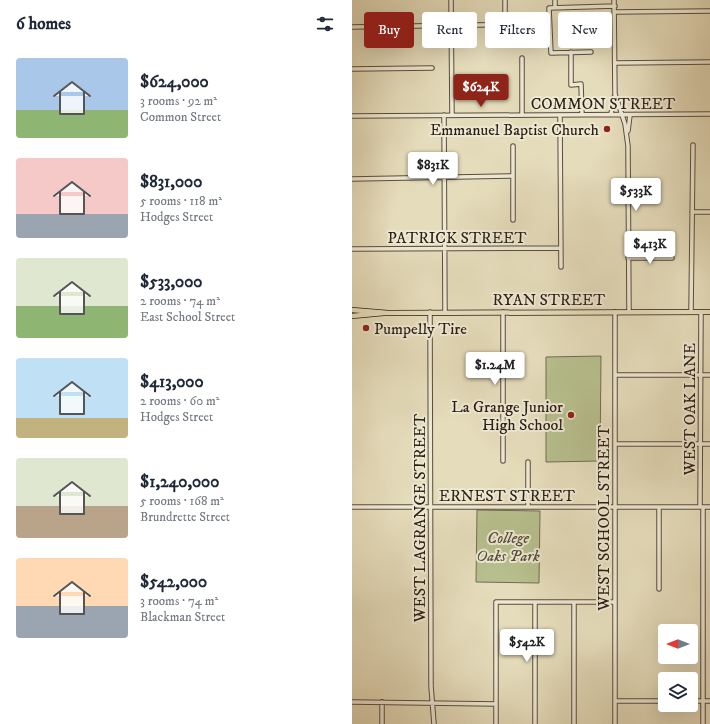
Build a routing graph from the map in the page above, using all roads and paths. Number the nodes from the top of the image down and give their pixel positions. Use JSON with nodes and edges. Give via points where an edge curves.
{"nodes":[{"id":1,"x":451,"y":0,"type":"edge"},
{"id":2,"x":505,"y":0,"type":"edge"},
{"id":3,"x":555,"y":0,"type":"edge"},
{"id":4,"x":614,"y":0,"type":"edge"},
{"id":5,"x":614,"y":6,"type":"junction"},
{"id":6,"x":555,"y":8,"type":"junction"},
{"id":7,"x":710,"y":11,"type":"edge"},
{"id":8,"x":451,"y":12,"type":"edge"},
{"id":9,"x":505,"y":12,"type":"edge"},
{"id":10,"x":548,"y":12,"type":"edge"},
{"id":11,"x":614,"y":12,"type":"junction"},
{"id":12,"x":422,"y":26,"type":"edge"},
{"id":13,"x":352,"y":27,"type":"edge"},
{"id":14,"x":550,"y":30,"type":"edge"},
{"id":15,"x":451,"y":48,"type":"edge"},
{"id":16,"x":571,"y":52,"type":"junction"},
{"id":17,"x":591,"y":52,"type":"dead end"},
{"id":18,"x":522,"y":58,"type":"dead end"},
{"id":19,"x":710,"y":62,"type":"edge"},
{"id":20,"x":615,"y":63,"type":"junction"},
{"id":21,"x":432,"y":68,"type":"dead end"},
{"id":22,"x":352,"y":69,"type":"edge"},
{"id":23,"x":615,"y":94,"type":"junction"},
{"id":24,"x":611,"y":114,"type":"junction"},
{"id":25,"x":623,"y":114,"type":"junction"},
{"id":26,"x":710,"y":114,"type":"edge"},
{"id":27,"x":444,"y":115,"type":"junction"},
{"id":28,"x":452,"y":115,"type":"junction"},
{"id":29,"x":522,"y":115,"type":"junction"},
{"id":30,"x":560,"y":115,"type":"junction"},
{"id":31,"x":582,"y":115,"type":"junction"},
{"id":32,"x":630,"y":115,"type":"junction"},
{"id":33,"x":352,"y":116,"type":"edge"},
{"id":34,"x":693,"y":144,"type":"dead end"},
{"id":35,"x":513,"y":146,"type":"dead end"},
{"id":36,"x":628,"y":146,"type":"junction"},
{"id":37,"x":513,"y":176,"type":"junction"},
{"id":38,"x":444,"y":178,"type":"junction"},
{"id":39,"x":352,"y":179,"type":"edge"},
{"id":40,"x":692,"y":212,"type":"junction"},
{"id":41,"x":710,"y":212,"type":"edge"},
{"id":42,"x":513,"y":220,"type":"dead end"},
{"id":43,"x":561,"y":248,"type":"junction"},
{"id":44,"x":352,"y":249,"type":"edge"},
{"id":45,"x":445,"y":249,"type":"junction"},
{"id":46,"x":628,"y":258,"type":"junction"},
{"id":47,"x":672,"y":258,"type":"dead end"},
{"id":48,"x":561,"y":267,"type":"dead end"},
{"id":49,"x":352,"y":309,"type":"edge"},
{"id":50,"x":388,"y":312,"type":"junction"},
{"id":51,"x":430,"y":312,"type":"junction"},
{"id":52,"x":445,"y":312,"type":"junction"},
{"id":53,"x":503,"y":312,"type":"junction"},
{"id":54,"x":615,"y":312,"type":"junction"},
{"id":55,"x":629,"y":312,"type":"junction"},
{"id":56,"x":691,"y":312,"type":"junction"},
{"id":57,"x":701,"y":312,"type":"junction"},
{"id":58,"x":710,"y":312,"type":"edge"},
{"id":59,"x":352,"y":316,"type":"edge"},
{"id":60,"x":615,"y":375,"type":"junction"},
{"id":61,"x":700,"y":375,"type":"junction"},
{"id":62,"x":710,"y":375,"type":"edge"},
{"id":63,"x":615,"y":444,"type":"junction"},
{"id":64,"x":700,"y":444,"type":"junction"},
{"id":65,"x":710,"y":444,"type":"edge"},
{"id":66,"x":503,"y":461,"type":"dead end"},
{"id":67,"x":528,"y":462,"type":"dead end"},
{"id":68,"x":615,"y":506,"type":"junction"},
{"id":69,"x":352,"y":507,"type":"edge"},
{"id":70,"x":431,"y":507,"type":"junction"},
{"id":71,"x":528,"y":507,"type":"junction"},
{"id":72,"x":659,"y":507,"type":"junction"},
{"id":73,"x":702,"y":507,"type":"junction"},
{"id":74,"x":710,"y":507,"type":"edge"},
{"id":75,"x":659,"y":589,"type":"dead end"},
{"id":76,"x":535,"y":602,"type":"junction"},
{"id":77,"x":574,"y":602,"type":"junction"},
{"id":78,"x":615,"y":602,"type":"junction"},
{"id":79,"x":614,"y":701,"type":"junction"},
{"id":80,"x":658,"y":701,"type":"edge"},
{"id":81,"x":698,"y":701,"type":"edge"},
{"id":82,"x":703,"y":701,"type":"junction"},
{"id":83,"x":710,"y":701,"type":"edge"},
{"id":84,"x":352,"y":702,"type":"edge"},
{"id":85,"x":382,"y":702,"type":"junction"},
{"id":86,"x":433,"y":702,"type":"junction"},
{"id":87,"x":496,"y":704,"type":"junction"},
{"id":88,"x":382,"y":724,"type":"edge"},
{"id":89,"x":434,"y":724,"type":"edge"},
{"id":90,"x":496,"y":724,"type":"edge"},
{"id":91,"x":535,"y":724,"type":"edge"},
{"id":92,"x":574,"y":724,"type":"edge"},
{"id":93,"x":614,"y":724,"type":"edge"},
{"id":94,"x":703,"y":724,"type":"edge"}],
"edges":[{"from":1,"to":8,"type":"street"},
{"from":2,"to":9,"type":"street"},
{"from":3,"to":6,"type":"street"},
{"from":4,"to":5,"type":"street"},
{"from":5,"to":6,"type":"street"},
{"from":5,"to":11,"type":"street"},
{"from":6,"to":10,"type":"street","via":[[548,8]]},
{"from":7,"to":11,"type":"street"},
{"from":11,"to":20,"type":"street"},
{"from":12,"to":13,"type":"street"},
{"from":14,"to":16,"type":"street","via":[[551,53]]},
{"from":15,"to":28,"type":"street"},
{"from":16,"to":17,"type":"street"},
{"from":16,"to":31,"type":"street","via":[[571,85],[581,84]]},
{"from":18,"to":29,"type":"street"},
{"from":19,"to":20,"type":"street"},
{"from":20,"to":23,"type":"street"},
{"from":21,"to":22,"type":"street"},
{"from":23,"to":24,"type":"street"},
{"from":23,"to":25,"type":"street"},
{"from":24,"to":25,"type":"street","name":"COMMON STREET"},
{"from":24,"to":31,"type":"street","name":"COMMON STREET"},
{"from":25,"to":32,"type":"street","name":"COMMON STREET"},
{"from":25,"to":36,"type":"street"},
{"from":26,"to":32,"type":"street","name":"COMMON STREET"},
{"from":27,"to":28,"type":"street","name":"COMMON STREET"},
{"from":27,"to":33,"type":"street","name":"COMMON STREET"},
{"from":27,"to":38,"type":"street"},
{"from":28,"to":29,"type":"street","name":"COMMON STREET"},
{"from":29,"to":30,"type":"street","name":"COMMON STREET"},
{"from":30,"to":31,"type":"street","name":"COMMON STREET"},
{"from":30,"to":43,"type":"street"},
{"from":32,"to":36,"type":"street"},
{"from":34,"to":40,"type":"street"},
{"from":35,"to":37,"type":"street"},
{"from":36,"to":46,"type":"street"},
{"from":37,"to":38,"type":"street"},
{"from":37,"to":42,"type":"street"},
{"from":38,"to":39,"type":"street"},
{"from":38,"to":45,"type":"street"},
{"from":40,"to":41,"type":"street"},
{"from":40,"to":56,"type":"street"},
{"from":43,"to":45,"type":"street","name":"PATRICK STREET"},
{"from":43,"to":48,"type":"street"},
{"from":44,"to":45,"type":"street","name":"PATRICK STREET"},
{"from":45,"to":52,"type":"street"},
{"from":46,"to":47,"type":"street"},
{"from":46,"to":55,"type":"street"},
{"from":49,"to":50,"type":"main road","name":"RYAN STREET"},
{"from":50,"to":51,"type":"main road","name":"RYAN STREET"},
{"from":50,"to":59,"type":"main road","name":"RYAN STREET"},
{"from":51,"to":52,"type":"main road","name":"RYAN STREET"},
{"from":51,"to":70,"type":"street","name":"WEST LAGRANGE STREET"},
{"from":52,"to":53,"type":"main road","name":"RYAN STREET"},
{"from":53,"to":54,"type":"main road","name":"RYAN STREET"},
{"from":53,"to":66,"type":"street"},
{"from":54,"to":55,"type":"main road","name":"RYAN STREET"},
{"from":54,"to":60,"type":"street","name":"WEST SCHOOL STREET"},
{"from":55,"to":56,"type":"main road","name":"RYAN STREET"},
{"from":56,"to":57,"type":"main road","name":"RYAN STREET"},
{"from":57,"to":58,"type":"main road","name":"RYAN STREET"},
{"from":57,"to":61,"type":"street","name":"WEST OAK LANE"},
{"from":60,"to":61,"type":"street"},
{"from":60,"to":63,"type":"street","name":"WEST SCHOOL STREET"},
{"from":61,"to":62,"type":"street"},
{"from":61,"to":64,"type":"street","name":"WEST OAK LANE"},
{"from":63,"to":64,"type":"street"},
{"from":63,"to":68,"type":"street","name":"WEST SCHOOL STREET"},
{"from":64,"to":65,"type":"street"},
{"from":64,"to":73,"type":"street","name":"WEST OAK LANE"},
{"from":67,"to":71,"type":"street"},
{"from":68,"to":71,"type":"street","name":"ERNEST STREET"},
{"from":68,"to":72,"type":"street","name":"ERNEST STREET"},
{"from":68,"to":78,"type":"street","name":"WEST SCHOOL STREET"},
{"from":69,"to":70,"type":"street","name":"ERNEST STREET"},
{"from":70,"to":71,"type":"street","name":"ERNEST STREET"},
{"from":70,"to":86,"type":"street","name":"WEST LAGRANGE STREET"},
{"from":72,"to":73,"type":"street","name":"ERNEST STREET"},
{"from":72,"to":75,"type":"street"},
{"from":73,"to":74,"type":"street","name":"ERNEST STREET"},
{"from":73,"to":82,"type":"street","name":"WEST OAK LANE"},
{"from":76,"to":77,"type":"street"},
{"from":76,"to":87,"type":"street","via":[[496,602]]},
{"from":76,"to":91,"type":"street"},
{"from":77,"to":78,"type":"street"},
{"from":77,"to":92,"type":"street"},
{"from":78,"to":79,"type":"street","name":"WEST SCHOOL STREET"},
{"from":79,"to":80,"type":"street"},
{"from":79,"to":93,"type":"street","name":"WEST SCHOOL STREET"},
{"from":81,"to":82,"type":"street"},
{"from":82,"to":83,"type":"street"},
{"from":82,"to":94,"type":"street","name":"WEST OAK LANE"},
{"from":84,"to":85,"type":"street"},
{"from":85,"to":86,"type":"street"},
{"from":85,"to":88,"type":"street"},
{"from":86,"to":87,"type":"street"},
{"from":86,"to":89,"type":"street","name":"WEST LAGRANGE STREET"},
{"from":87,"to":90,"type":"street"}]}
